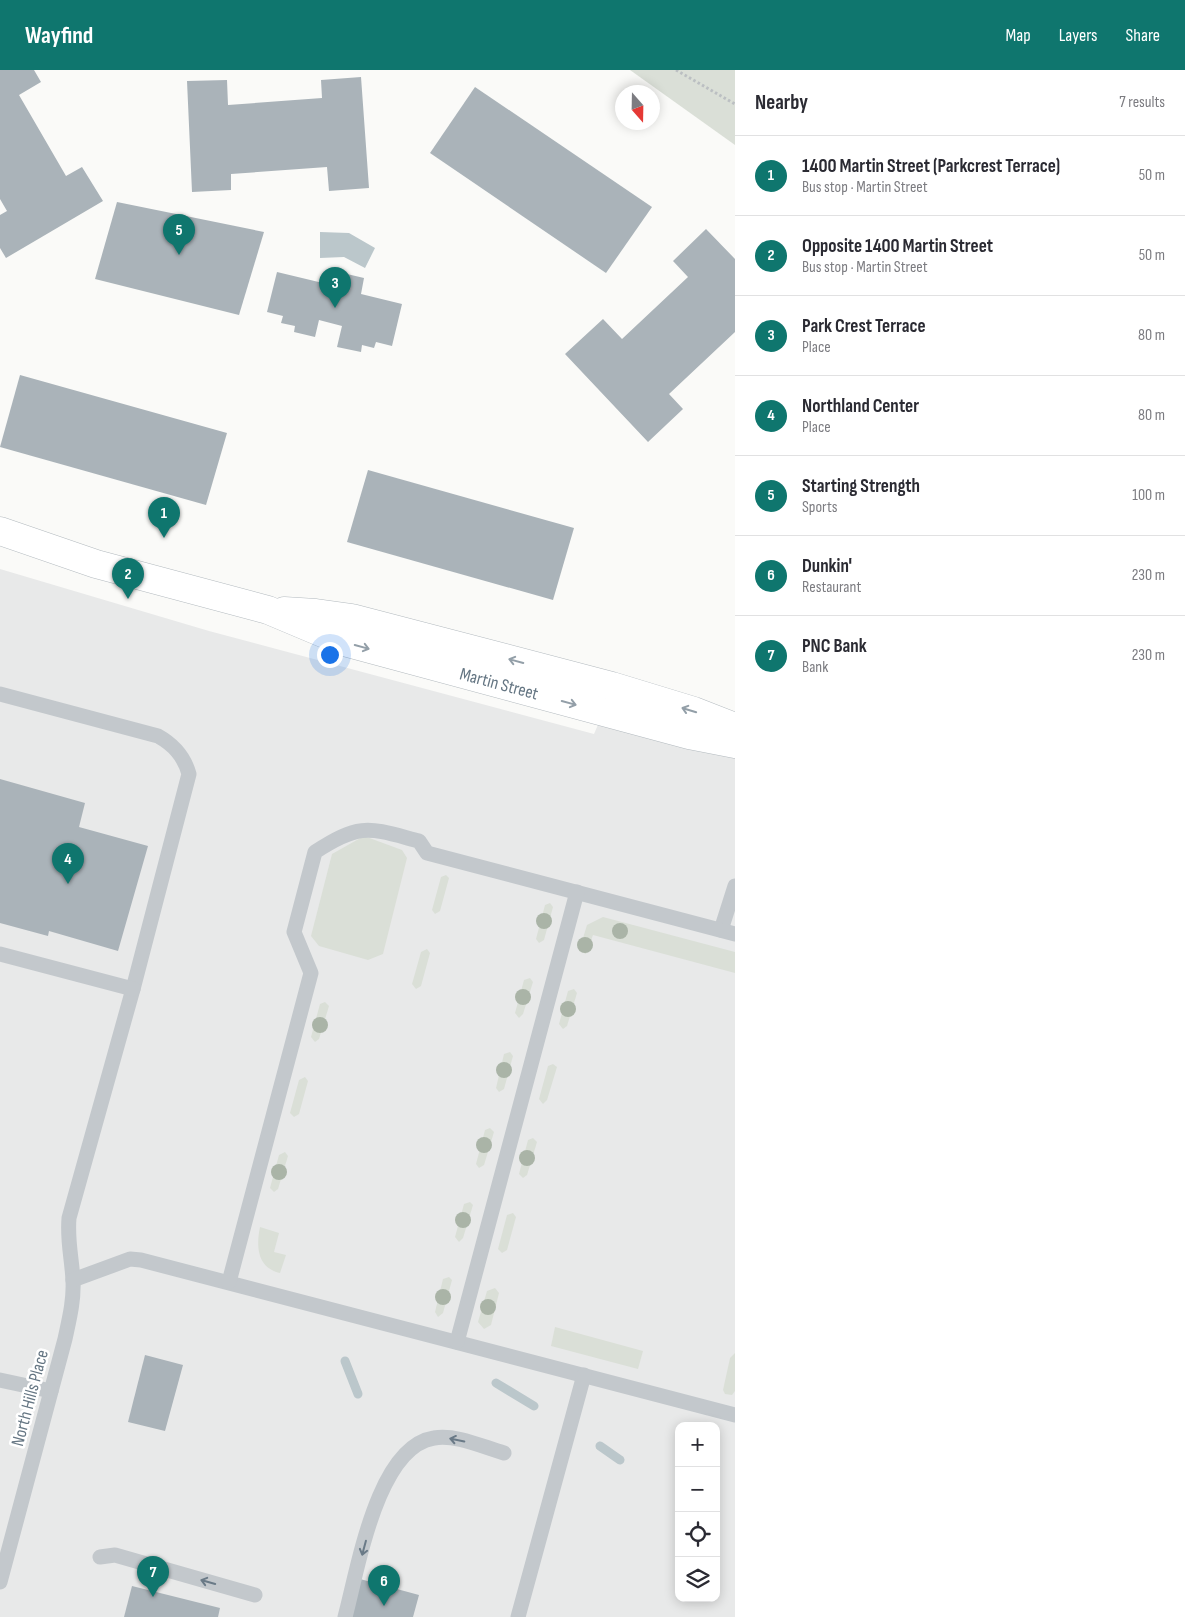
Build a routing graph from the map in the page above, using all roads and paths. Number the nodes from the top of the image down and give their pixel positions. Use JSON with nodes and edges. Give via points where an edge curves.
{"nodes":[{"id":1,"x":676,"y":70,"type":"edge"},
{"id":2,"x":735,"y":104,"type":"edge"},
{"id":3,"x":0,"y":531,"type":"edge"},
{"id":4,"x":268,"y":610,"type":"junction"},
{"id":5,"x":0,"y":694,"type":"edge"},
{"id":6,"x":735,"y":727,"type":"edge"},
{"id":7,"x":735,"y":744,"type":"edge"},
{"id":8,"x":735,"y":886,"type":"edge"},
{"id":9,"x":577,"y":892,"type":"junction"},
{"id":10,"x":728,"y":932,"type":"edge"},
{"id":11,"x":0,"y":954,"type":"edge"},
{"id":12,"x":133,"y":989,"type":"junction"},
{"id":13,"x":73,"y":1280,"type":"junction"},
{"id":14,"x":229,"y":1282,"type":"junction"},
{"id":15,"x":457,"y":1342,"type":"junction"},
{"id":16,"x":584,"y":1375,"type":"junction"},
{"id":17,"x":0,"y":1380,"type":"edge"},
{"id":18,"x":51,"y":1391,"type":"junction"},
{"id":19,"x":735,"y":1414,"type":"edge"},
{"id":20,"x":504,"y":1453,"type":"dead end"},
{"id":21,"x":100,"y":1557,"type":"dead end"},
{"id":22,"x":0,"y":1582,"type":"edge"},
{"id":23,"x":255,"y":1595,"type":"dead end"},
{"id":24,"x":345,"y":1617,"type":"edge"},
{"id":25,"x":518,"y":1617,"type":"edge"}],
"edges":[{"from":1,"to":2,"type":"path"},
{"from":3,"to":4,"type":"street","name":"Martin Street","via":[[96,564]]},
{"from":6,"to":4,"type":"street","name":"Martin Street","one_way":true,"via":[[612,686],[352,618],[316,612]]},
{"from":4,"to":7,"type":"street","name":"Martin Street","one_way":true,"via":[[344,642],[689,735]]},
{"from":5,"to":12,"type":"lane","name":"North Hills Place","via":[[143,731],[168,742],[186,762],[189,774]]},
{"from":8,"to":10,"type":"lane"},
{"from":9,"to":10,"type":"lane"},
{"from":9,"to":14,"type":"lane","via":[[427,853],[420,841],[371,829],[359,829],[315,852],[294,932],[311,973]]},
{"from":9,"to":15,"type":"lane"},
{"from":11,"to":12,"type":"lane"},
{"from":12,"to":13,"type":"lane","name":"North Hills Place","via":[[69,1218],[68,1250]]},
{"from":13,"to":14,"type":"lane","via":[[130,1259]]},
{"from":13,"to":18,"type":"lane","name":"North Hills Place","via":[[72,1303]]},
{"from":14,"to":15,"type":"lane"},
{"from":15,"to":16,"type":"lane"},
{"from":16,"to":19,"type":"lane"},
{"from":16,"to":25,"type":"lane"},
{"from":17,"to":18,"type":"lane"},
{"from":18,"to":22,"type":"lane","name":"North Hills Place"},
{"from":20,"to":24,"type":"lane","one_way":true,"via":[[436,1437],[417,1442],[401,1457],[391,1470],[375,1506]]},
{"from":23,"to":21,"type":"lane","one_way":true,"via":[[115,1555]]}]}
